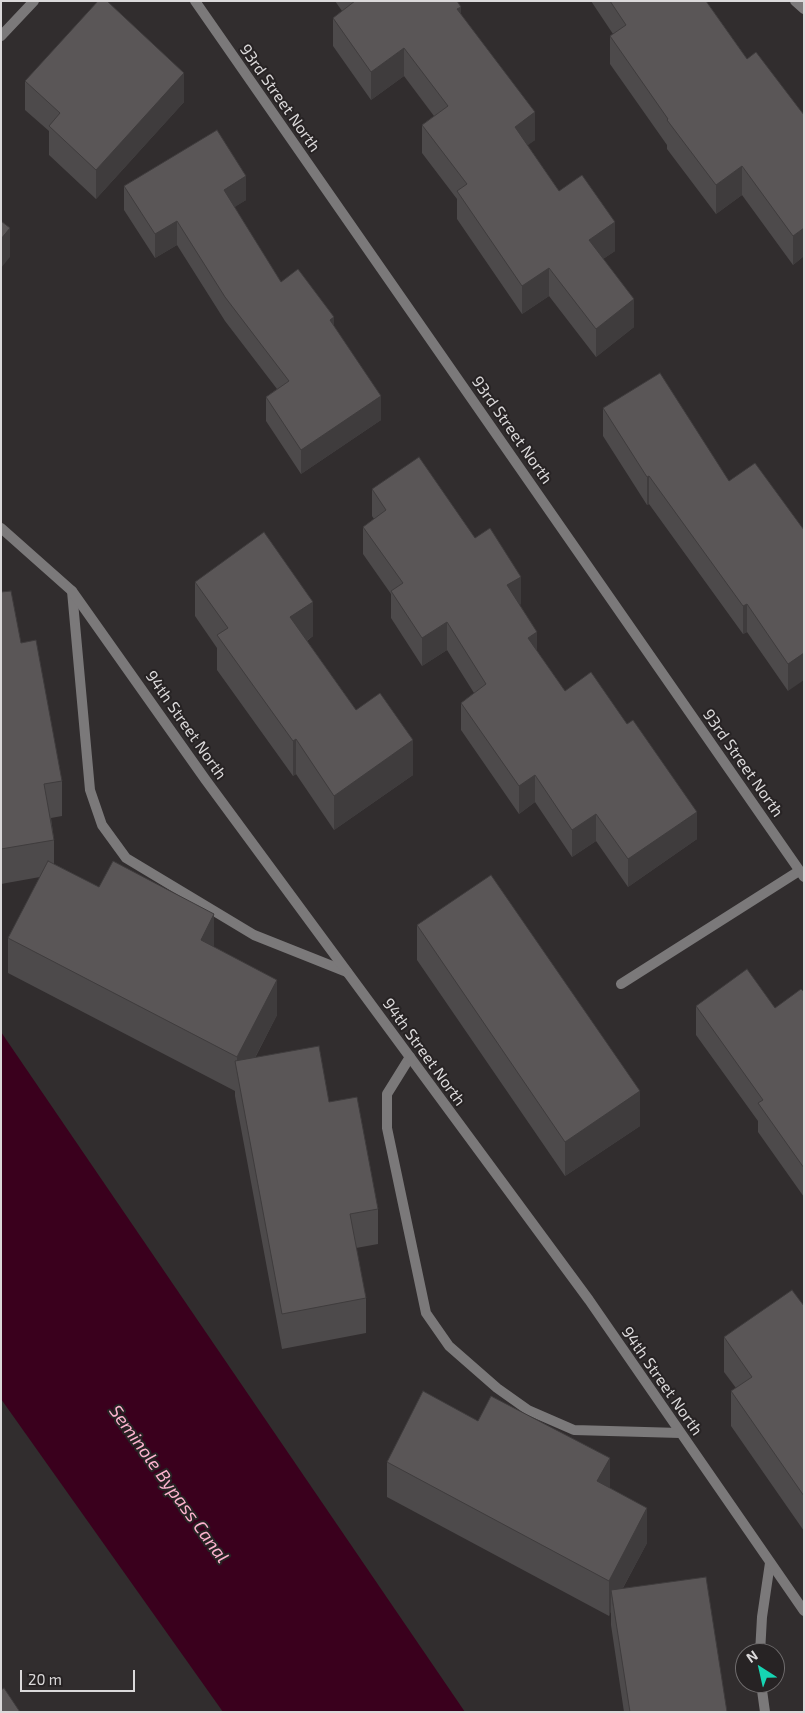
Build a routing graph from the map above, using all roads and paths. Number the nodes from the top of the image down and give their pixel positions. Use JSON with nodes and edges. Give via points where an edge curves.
{"nodes":[{"id":1,"x":34,"y":1,"type":"edge"},
{"id":2,"x":195,"y":1,"type":"edge"},
{"id":3,"x":795,"y":1,"type":"edge"},
{"id":4,"x":804,"y":9,"type":"edge"},
{"id":5,"x":1,"y":36,"type":"edge"},
{"id":6,"x":1,"y":528,"type":"edge"},
{"id":7,"x":72,"y":591,"type":"junction"},
{"id":8,"x":802,"y":874,"type":"edge"},
{"id":9,"x":347,"y":972,"type":"junction"},
{"id":10,"x":621,"y":984,"type":"dead end"},
{"id":11,"x":410,"y":1057,"type":"junction"},
{"id":12,"x":680,"y":1433,"type":"junction"},
{"id":13,"x":770,"y":1563,"type":"junction"},
{"id":14,"x":804,"y":1611,"type":"edge"},
{"id":15,"x":761,"y":1643,"type":"edge"},
{"id":16,"x":762,"y":1693,"type":"edge"},
{"id":17,"x":765,"y":1712,"type":"edge"}],
"edges":[{"from":1,"to":5,"type":"street"},
{"from":2,"to":8,"type":"street","name":"93rd Street North"},
{"from":3,"to":4,"type":"street"},
{"from":6,"to":7,"type":"street","name":"94th Street North"},
{"from":7,"to":9,"type":"street","name":"94th Street North"},
{"from":7,"to":9,"type":"street","via":[[90,790],[102,826],[126,858],[254,935]]},
{"from":8,"to":10,"type":"street"},
{"from":9,"to":11,"type":"street","name":"94th Street North"},
{"from":11,"to":12,"type":"street","name":"94th Street North","via":[[588,1300]]},
{"from":11,"to":12,"type":"street","via":[[387,1094],[387,1128],[426,1313],[449,1346],[528,1410],[574,1430]]},
{"from":12,"to":13,"type":"street","name":"94th Street North"},
{"from":13,"to":14,"type":"street","name":"94th Street North"},
{"from":13,"to":15,"type":"street"},
{"from":16,"to":17,"type":"street"}]}
